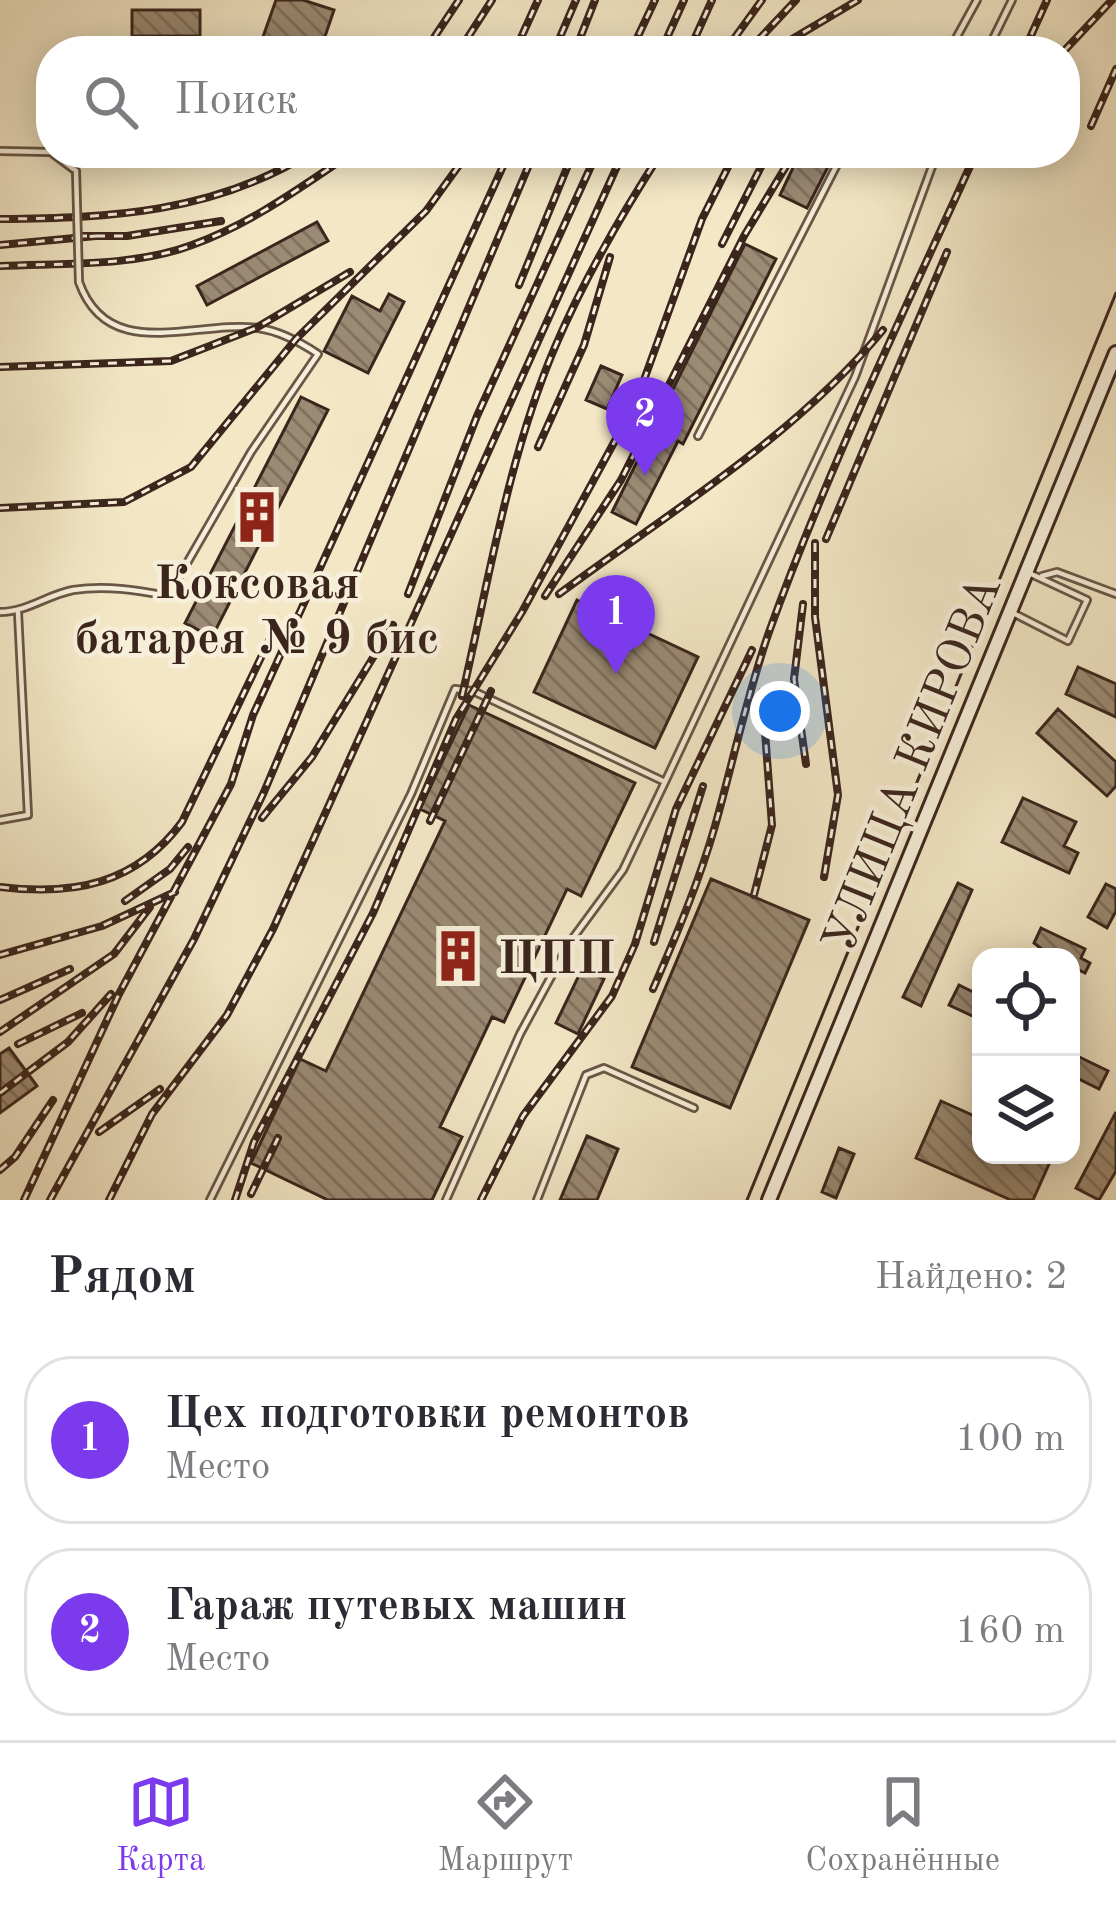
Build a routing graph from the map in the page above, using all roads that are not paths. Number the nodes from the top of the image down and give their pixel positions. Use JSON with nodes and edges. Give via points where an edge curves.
{"nodes":[{"id":1,"x":977,"y":0,"type":"edge"},
{"id":2,"x":1011,"y":0,"type":"edge"},
{"id":3,"x":958,"y":36,"type":"edge"},
{"id":4,"x":994,"y":36,"type":"edge"},
{"id":5,"x":0,"y":151,"type":"edge"},
{"id":6,"x":36,"y":152,"type":"edge"},
{"id":7,"x":72,"y":168,"type":"edge"},
{"id":8,"x":835,"y":168,"type":"edge"},
{"id":9,"x":932,"y":168,"type":"edge"},
{"id":10,"x":1116,"y":352,"type":"edge"},
{"id":11,"x":698,"y":436,"type":"dead end"},
{"id":12,"x":1033,"y":575,"type":"junction"},
{"id":13,"x":1116,"y":594,"type":"edge"},
{"id":14,"x":0,"y":612,"type":"edge"},
{"id":15,"x":18,"y":612,"type":"junction"},
{"id":16,"x":1011,"y":613,"type":"junction"},
{"id":17,"x":665,"y":782,"type":"junction"},
{"id":18,"x":0,"y":820,"type":"edge"},
{"id":19,"x":694,"y":1108,"type":"dead end"},
{"id":20,"x":210,"y":1200,"type":"edge"},
{"id":21,"x":446,"y":1200,"type":"edge"},
{"id":22,"x":537,"y":1200,"type":"edge"},
{"id":23,"x":769,"y":1200,"type":"edge"}],
"edges":[{"from":1,"to":3,"type":"lane"},
{"from":2,"to":4,"type":"lane"},
{"from":5,"to":6,"type":"lane"},
{"from":7,"to":15,"type":"lane","bridge":true,"via":[[79,282],[100,320],[131,331],[256,328],[318,354],[168,596],[121,587],[69,591]]},
{"from":8,"to":11,"type":"lane"},
{"from":9,"to":17,"type":"lane","via":[[855,377]]},
{"from":10,"to":12,"type":"main road","name":"УЛИЦА КИРОВА"},
{"from":12,"to":13,"type":"lane","via":[[1057,572]]},
{"from":12,"to":16,"type":"main road","name":"УЛИЦА КИРОВА"},
{"from":12,"to":16,"type":"lane","via":[[1087,600],[1068,641]]},
{"from":14,"to":15,"type":"lane"},
{"from":15,"to":18,"type":"lane","via":[[28,814]]},
{"from":16,"to":23,"type":"main road","name":"УЛИЦА КИРОВА"},
{"from":17,"to":20,"type":"lane","via":[[455,689]]},
{"from":17,"to":21,"type":"lane","via":[[623,870],[570,942],[520,1034]]},
{"from":19,"to":22,"type":"lane","via":[[604,1068],[586,1075]]}]}
